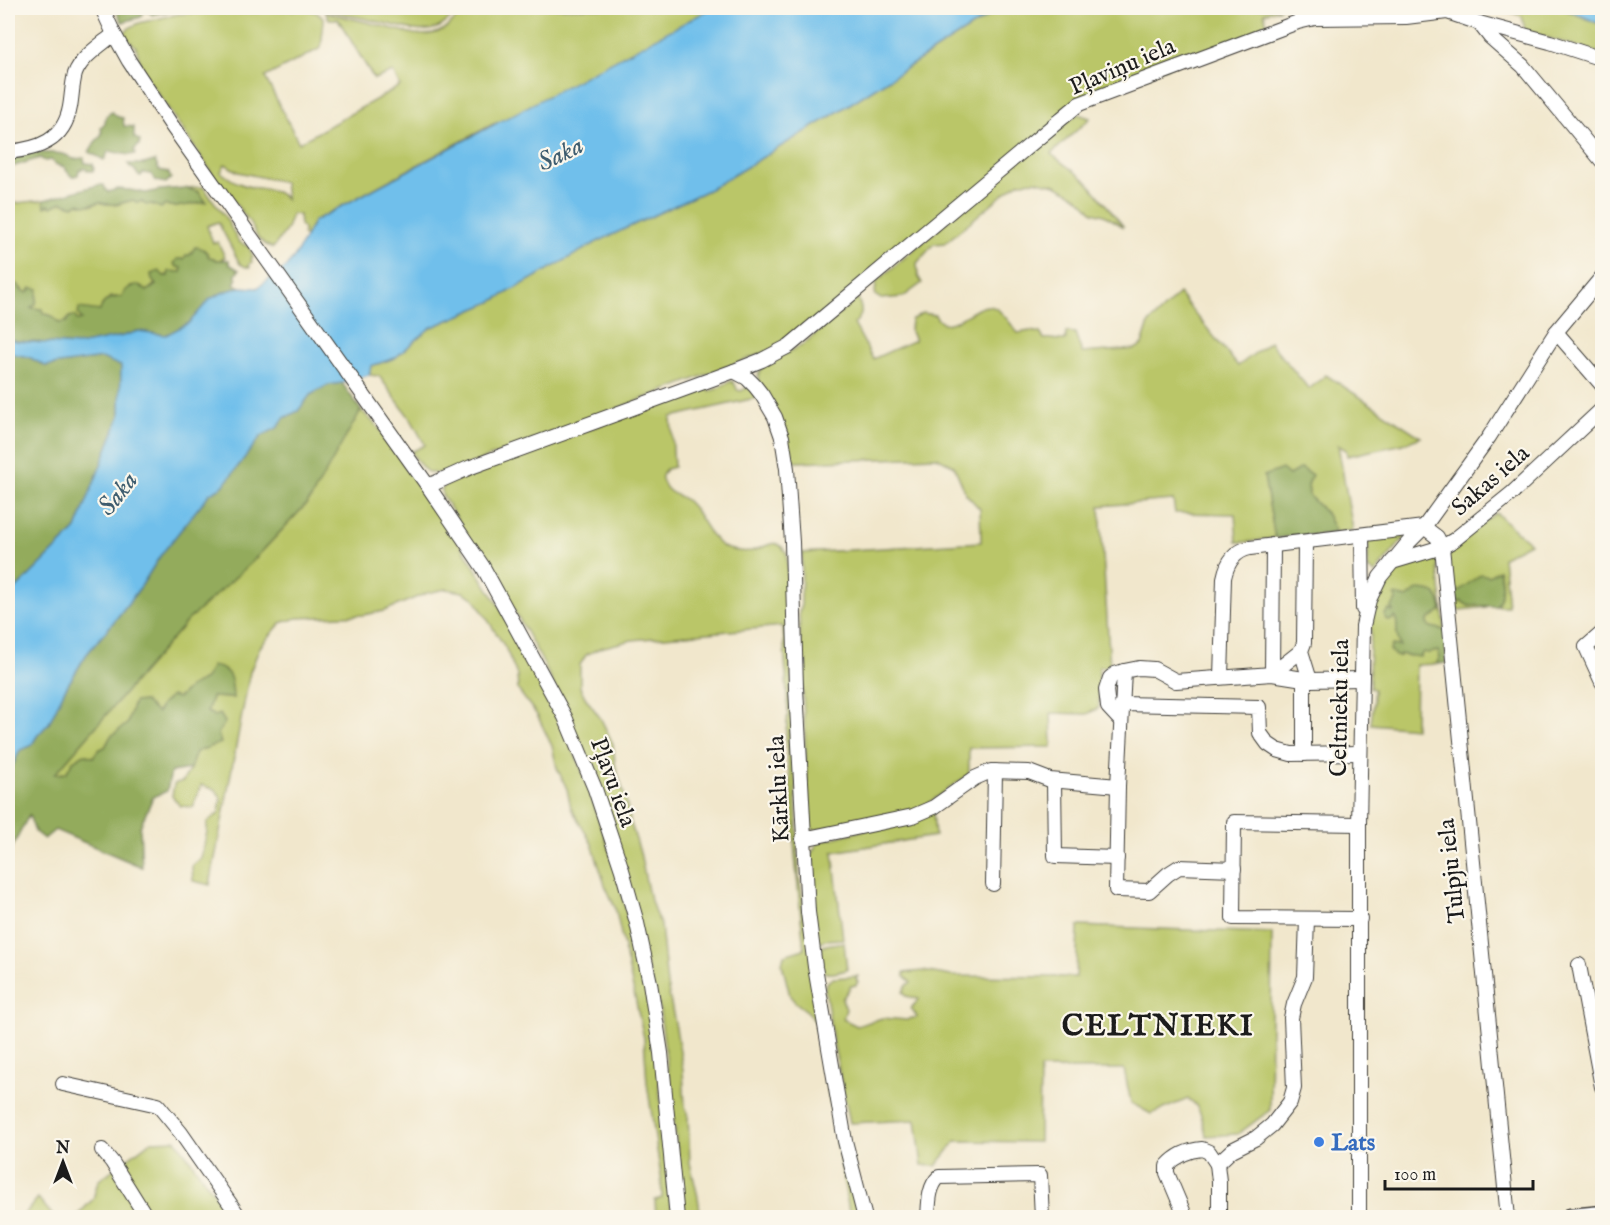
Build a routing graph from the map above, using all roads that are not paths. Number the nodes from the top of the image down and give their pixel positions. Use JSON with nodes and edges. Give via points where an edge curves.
{"nodes":[{"id":1,"x":102,"y":8,"type":"edge"},
{"id":2,"x":1479,"y":23,"type":"junction"},
{"id":3,"x":114,"y":34,"type":"junction"},
{"id":4,"x":1602,"y":59,"type":"edge"},
{"id":5,"x":8,"y":152,"type":"edge"},
{"id":6,"x":1602,"y":161,"type":"edge"},
{"id":7,"x":1602,"y":277,"type":"edge"},
{"id":8,"x":1556,"y":332,"type":"junction"},
{"id":9,"x":734,"y":371,"type":"junction"},
{"id":10,"x":1602,"y":385,"type":"edge"},
{"id":11,"x":1602,"y":409,"type":"edge"},
{"id":12,"x":428,"y":486,"type":"junction"},
{"id":13,"x":1424,"y":527,"type":"junction"},
{"id":14,"x":1362,"y":535,"type":"junction"},
{"id":15,"x":1305,"y":542,"type":"junction"},
{"id":16,"x":1273,"y":545,"type":"junction"},
{"id":17,"x":1442,"y":547,"type":"junction"},
{"id":18,"x":1392,"y":562,"type":"junction"},
{"id":19,"x":1363,"y":626,"type":"junction"},
{"id":20,"x":1602,"y":633,"type":"edge"},
{"id":21,"x":1300,"y":651,"type":"junction"},
{"id":22,"x":1124,"y":671,"type":"junction"},
{"id":23,"x":1272,"y":674,"type":"junction"},
{"id":24,"x":1221,"y":677,"type":"junction"},
{"id":25,"x":1307,"y":680,"type":"junction"},
{"id":26,"x":1362,"y":680,"type":"junction"},
{"id":27,"x":1602,"y":682,"type":"edge"},
{"id":28,"x":1122,"y":704,"type":"junction"},
{"id":29,"x":1121,"y":721,"type":"junction"},
{"id":30,"x":1360,"y":753,"type":"junction"},
{"id":31,"x":1304,"y":754,"type":"junction"},
{"id":32,"x":995,"y":771,"type":"junction"},
{"id":33,"x":1054,"y":781,"type":"junction"},
{"id":34,"x":1118,"y":786,"type":"junction"},
{"id":35,"x":1359,"y":824,"type":"junction"},
{"id":36,"x":803,"y":839,"type":"junction"},
{"id":37,"x":1117,"y":858,"type":"junction"},
{"id":38,"x":1234,"y":869,"type":"junction"},
{"id":39,"x":993,"y":884,"type":"dead end"},
{"id":40,"x":1308,"y":919,"type":"junction"},
{"id":41,"x":1360,"y":919,"type":"junction"},
{"id":42,"x":1579,"y":964,"type":"dead end"},
{"id":43,"x":63,"y":1084,"type":"dead end"},
{"id":44,"x":1602,"y":1087,"type":"edge"},
{"id":45,"x":102,"y":1150,"type":"dead end"},
{"id":46,"x":1217,"y":1164,"type":"junction"},
{"id":47,"x":1602,"y":1215,"type":"edge"},
{"id":48,"x":147,"y":1218,"type":"edge"},
{"id":49,"x":240,"y":1218,"type":"edge"},
{"id":50,"x":677,"y":1218,"type":"edge"},
{"id":51,"x":865,"y":1218,"type":"edge"},
{"id":52,"x":928,"y":1218,"type":"edge"},
{"id":53,"x":1042,"y":1218,"type":"edge"},
{"id":54,"x":1186,"y":1218,"type":"edge"},
{"id":55,"x":1219,"y":1218,"type":"edge"},
{"id":56,"x":1359,"y":1218,"type":"edge"},
{"id":57,"x":1508,"y":1218,"type":"edge"},
{"id":58,"x":1570,"y":1218,"type":"edge"}],
"edges":[{"from":1,"to":3,"type":"street","name":"Pļavu iela"},
{"from":2,"to":4,"type":"street","name":"Pļaviņu iela"},
{"from":2,"to":6,"type":"street","via":[[1523,66]]},
{"from":2,"to":9,"type":"street","name":"Pļaviņu iela","via":[[1447,12],[1406,17],[1315,18],[1079,104],[789,346]]},
{"from":3,"to":5,"type":"street","via":[[90,53],[75,74],[70,109],[60,133],[36,147]]},
{"from":3,"to":12,"type":"street","name":"Pļavu iela","via":[[172,126]]},
{"from":7,"to":8,"type":"street","name":"Celtnieku iela"},
{"from":8,"to":10,"type":"street"},
{"from":8,"to":13,"type":"street","name":"Celtnieku iela"},
{"from":9,"to":12,"type":"street","name":"Pļaviņu iela"},
{"from":9,"to":36,"type":"street","name":"Kārklu iela","via":[[755,386],[775,417],[787,469]]},
{"from":11,"to":17,"type":"street","name":"Sakas iela","via":[[1479,522]]},
{"from":12,"to":50,"type":"street","name":"Pļavu iela","via":[[483,567],[531,652],[596,789],[637,923],[650,983]]},
{"from":13,"to":14,"type":"street"},
{"from":13,"to":17,"type":"street"},
{"from":13,"to":18,"type":"street","name":"Celtnieku iela"},
{"from":14,"to":15,"type":"street"},
{"from":14,"to":19,"type":"street"},
{"from":15,"to":16,"type":"street"},
{"from":15,"to":21,"type":"street","via":[[1304,643]]},
{"from":16,"to":23,"type":"street"},
{"from":16,"to":24,"type":"street","via":[[1243,549],[1226,568]]},
{"from":17,"to":18,"type":"street","name":"Sakas iela"},
{"from":17,"to":57,"type":"street","name":"Tulpju iela"},
{"from":18,"to":19,"type":"street","name":"Celtnieku iela","via":[[1372,592]]},
{"from":19,"to":26,"type":"street","name":"Celtnieku iela"},
{"from":20,"to":27,"type":"street","via":[[1586,647]]},
{"from":21,"to":23,"type":"street"},
{"from":21,"to":25,"type":"street"},
{"from":22,"to":24,"type":"street","via":[[1154,669],[1176,681]]},
{"from":22,"to":28,"type":"street"},
{"from":22,"to":29,"type":"street","via":[[1112,676],[1106,686],[1108,707]]},
{"from":23,"to":24,"type":"street"},
{"from":23,"to":25,"type":"street"},
{"from":25,"to":26,"type":"street"},
{"from":25,"to":31,"type":"street"},
{"from":26,"to":30,"type":"street","name":"Celtnieku iela"},
{"from":28,"to":29,"type":"street"},
{"from":28,"to":31,"type":"street","via":[[1259,707],[1259,729],[1268,744],[1287,754]]},
{"from":29,"to":34,"type":"street"},
{"from":30,"to":31,"type":"street"},
{"from":30,"to":35,"type":"street","name":"Celtnieku iela"},
{"from":32,"to":33,"type":"street","via":[[1029,772]]},
{"from":32,"to":36,"type":"street","via":[[975,778],[914,816]]},
{"from":32,"to":39,"type":"street"},
{"from":33,"to":34,"type":"street"},
{"from":33,"to":37,"type":"street","via":[[1055,856]]},
{"from":34,"to":37,"type":"street"},
{"from":35,"to":38,"type":"street","via":[[1234,822]]},
{"from":35,"to":41,"type":"street","name":"Celtnieku iela"},
{"from":36,"to":51,"type":"street","name":"Kārklu iela","via":[[815,967],[845,1141]]},
{"from":37,"to":38,"type":"street","via":[[1116,890],[1149,891],[1181,867]]},
{"from":38,"to":40,"type":"street","via":[[1233,918]]},
{"from":40,"to":41,"type":"street"},
{"from":40,"to":46,"type":"street","via":[[1305,977],[1291,1018],[1292,1097],[1261,1135],[1238,1146]]},
{"from":41,"to":56,"type":"street","name":"Celtnieku iela"},
{"from":42,"to":44,"type":"street"},
{"from":43,"to":49,"type":"street","via":[[158,1105]]},
{"from":45,"to":48,"type":"street"},
{"from":46,"to":54,"type":"street","via":[[1202,1149],[1183,1154],[1167,1166]]},
{"from":46,"to":55,"type":"street"},
{"from":47,"to":58,"type":"main road"},
{"from":52,"to":53,"type":"street","via":[[930,1195],[938,1178],[1040,1175]]}]}
